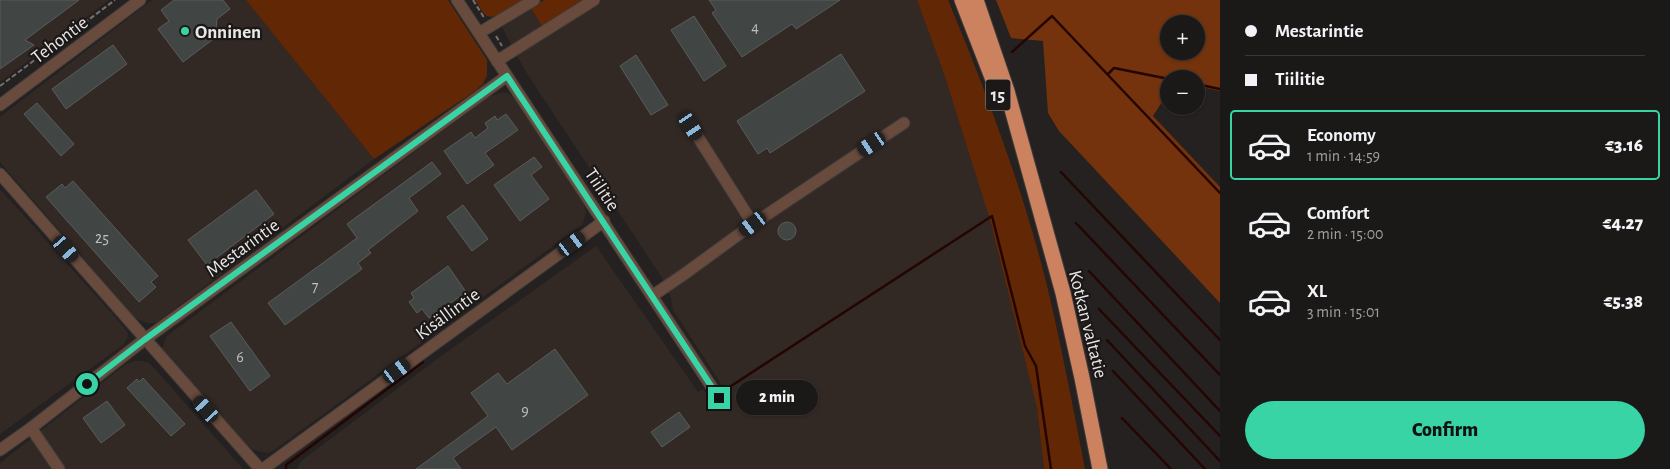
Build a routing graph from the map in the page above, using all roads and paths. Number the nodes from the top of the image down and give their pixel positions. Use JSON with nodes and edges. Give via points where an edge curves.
{"nodes":[{"id":1,"x":115,"y":0,"type":"edge"},
{"id":2,"x":140,"y":0,"type":"edge"},
{"id":3,"x":457,"y":0,"type":"edge"},
{"id":4,"x":534,"y":0,"type":"edge"},
{"id":5,"x":594,"y":0,"type":"edge"},
{"id":6,"x":962,"y":0,"type":"edge"},
{"id":7,"x":976,"y":0,"type":"edge"},
{"id":8,"x":479,"y":33,"type":"junction"},
{"id":9,"x":497,"y":61,"type":"junction"},
{"id":10,"x":507,"y":76,"type":"junction"},
{"id":11,"x":0,"y":86,"type":"edge"},
{"id":12,"x":0,"y":105,"type":"edge"},
{"id":13,"x":904,"y":123,"type":"dead end"},
{"id":14,"x":691,"y":126,"type":"dead end"},
{"id":15,"x":0,"y":174,"type":"edge"},
{"id":16,"x":1034,"y":190,"type":"junction"},
{"id":17,"x":604,"y":221,"type":"junction"},
{"id":18,"x":753,"y":224,"type":"junction"},
{"id":19,"x":652,"y":296,"type":"junction"},
{"id":20,"x":144,"y":340,"type":"junction"},
{"id":21,"x":719,"y":398,"type":"dead end"},
{"id":22,"x":31,"y":428,"type":"junction"},
{"id":23,"x":0,"y":450,"type":"edge"},
{"id":24,"x":59,"y":469,"type":"edge"},
{"id":25,"x":261,"y":469,"type":"edge"},
{"id":26,"x":1100,"y":469,"type":"edge"}],
"edges":[{"from":1,"to":11,"type":"path"},
{"from":2,"to":12,"type":"street","name":"Tehontie"},
{"from":3,"to":8,"type":"street","name":"Tiilitie"},
{"from":4,"to":8,"type":"street"},
{"from":5,"to":9,"type":"street"},
{"from":6,"to":16,"type":"highway","name":"Kotkan valtatie","number":"15"},
{"from":7,"to":16,"type":"highway","name":"Kotkan valtatie","number":"15","via":[[1004,82]]},
{"from":8,"to":9,"type":"street","name":"Tiilitie"},
{"from":9,"to":10,"type":"street","name":"Tiilitie"},
{"from":10,"to":17,"type":"street","name":"Tiilitie"},
{"from":10,"to":20,"type":"street","name":"Mestarintie"},
{"from":13,"to":18,"type":"street"},
{"from":14,"to":18,"type":"street"},
{"from":15,"to":20,"type":"street","name":"Kisällintie"},
{"from":16,"to":26,"type":"highway","name":"Kotkan valtatie","number":"15","via":[[1072,331]]},
{"from":17,"to":19,"type":"street","name":"Tiilitie"},
{"from":17,"to":25,"type":"street","name":"Kisällintie"},
{"from":18,"to":19,"type":"street"},
{"from":19,"to":21,"type":"street","name":"Tiilitie"},
{"from":20,"to":22,"type":"street","name":"Mestarintie"},
{"from":20,"to":25,"type":"street","name":"Kisällintie"},
{"from":22,"to":23,"type":"street","name":"Mestarintie"},
{"from":22,"to":24,"type":"street"}]}
